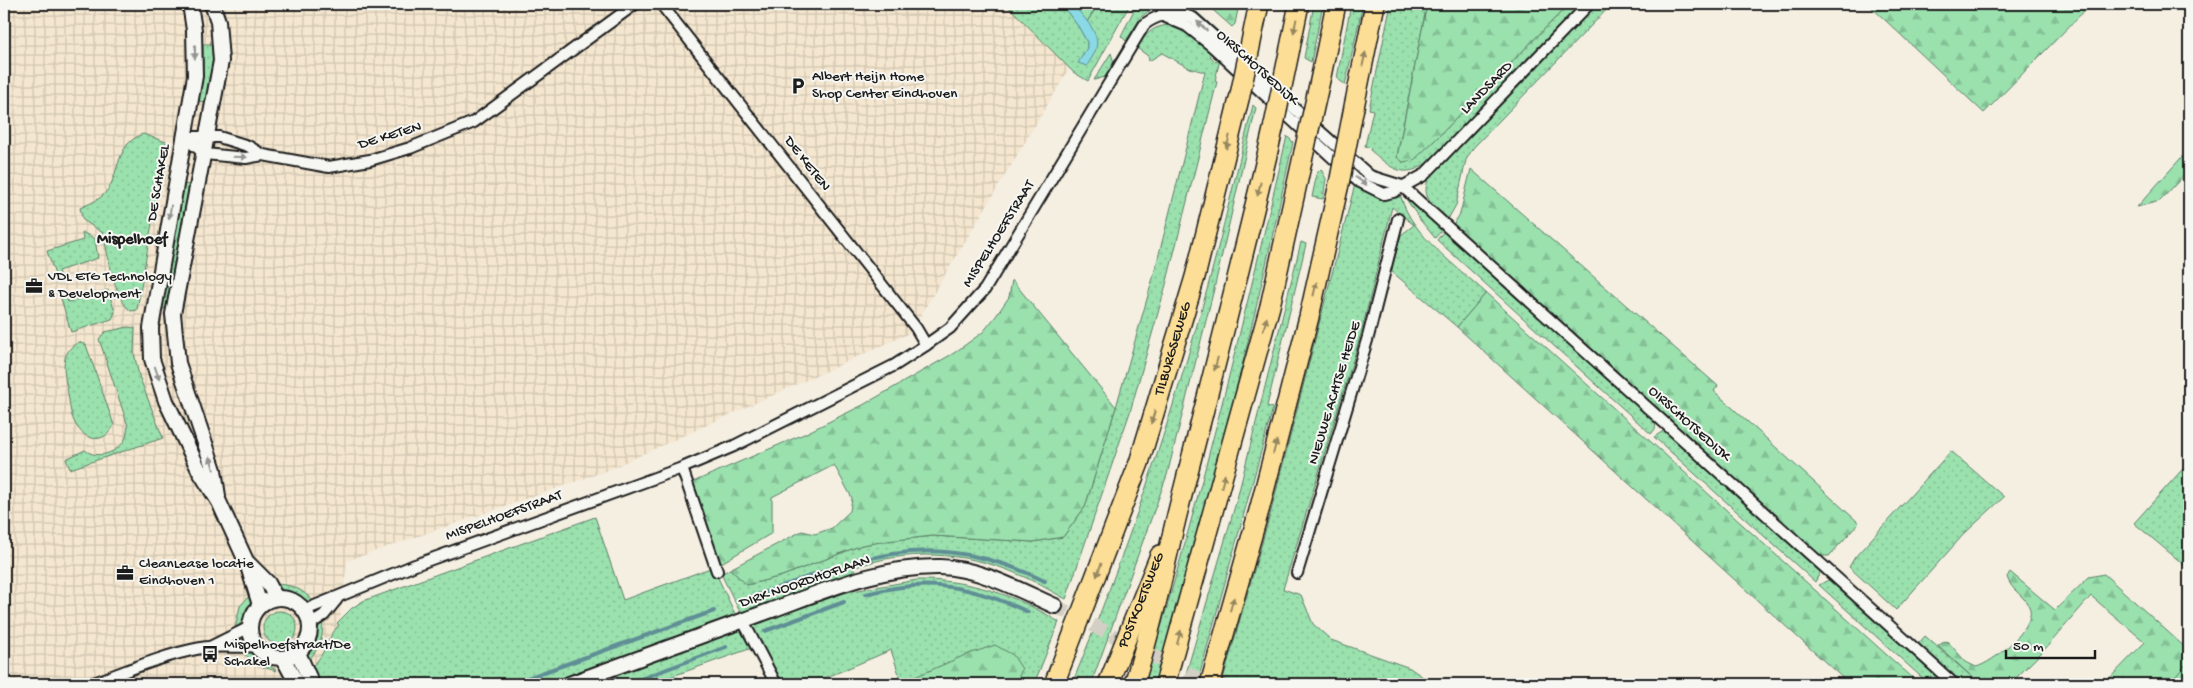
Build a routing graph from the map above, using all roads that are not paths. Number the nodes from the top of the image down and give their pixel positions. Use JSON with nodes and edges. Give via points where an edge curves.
{"nodes":[{"id":1,"x":190,"y":4,"type":"edge"},
{"id":2,"x":212,"y":4,"type":"edge"},
{"id":3,"x":635,"y":4,"type":"edge"},
{"id":4,"x":661,"y":4,"type":"edge"},
{"id":5,"x":1163,"y":4,"type":"edge"},
{"id":6,"x":1299,"y":4,"type":"edge"},
{"id":7,"x":1336,"y":4,"type":"edge"},
{"id":8,"x":1375,"y":4,"type":"edge"},
{"id":9,"x":1589,"y":4,"type":"edge"},
{"id":10,"x":1257,"y":11,"type":"edge"},
{"id":11,"x":1164,"y":16,"type":"junction"},
{"id":12,"x":209,"y":135,"type":"junction"},
{"id":13,"x":184,"y":137,"type":"junction"},
{"id":14,"x":205,"y":154,"type":"junction"},
{"id":15,"x":263,"y":155,"type":"junction"},
{"id":16,"x":1402,"y":186,"type":"junction"},
{"id":17,"x":1398,"y":219,"type":"dead end"},
{"id":18,"x":926,"y":345,"type":"junction"},
{"id":19,"x":682,"y":468,"type":"junction"},
{"id":20,"x":219,"y":502,"type":"junction"},
{"id":21,"x":1176,"y":518,"type":"junction"},
{"id":22,"x":247,"y":563,"type":"junction"},
{"id":23,"x":718,"y":571,"type":"dead end"},
{"id":24,"x":1297,"y":573,"type":"dead end"},
{"id":25,"x":276,"y":598,"type":"junction"},
{"id":26,"x":337,"y":598,"type":"junction"},
{"id":27,"x":260,"y":605,"type":"junction"},
{"id":28,"x":1055,"y":606,"type":"tunnel mouth"},
{"id":29,"x":305,"y":610,"type":"junction"},
{"id":30,"x":742,"y":621,"type":"junction"},
{"id":31,"x":310,"y":624,"type":"junction"},
{"id":32,"x":250,"y":627,"type":"junction"},
{"id":33,"x":255,"y":646,"type":"junction"},
{"id":34,"x":208,"y":647,"type":"junction"},
{"id":35,"x":298,"y":653,"type":"junction"},
{"id":36,"x":283,"y":658,"type":"junction"},
{"id":37,"x":91,"y":684,"type":"edge"},
{"id":38,"x":297,"y":684,"type":"edge"},
{"id":39,"x":312,"y":684,"type":"edge"},
{"id":40,"x":570,"y":684,"type":"edge"},
{"id":41,"x":776,"y":684,"type":"edge"},
{"id":42,"x":1054,"y":684,"type":"edge"},
{"id":43,"x":1108,"y":684,"type":"edge"},
{"id":44,"x":1134,"y":684,"type":"edge"},
{"id":45,"x":1165,"y":684,"type":"edge"},
{"id":46,"x":1210,"y":684,"type":"edge"},
{"id":47,"x":1954,"y":684,"type":"edge"}],
"edges":[{"from":1,"to":13,"type":"street","name":"DE SCHAKEL","one_way":true,"via":[[194,30],[194,76]]},
{"from":2,"to":12,"type":"street","name":"DE SCHAKEL","via":[[218,21],[221,61]]},
{"from":3,"to":15,"type":"street","name":"DE KETEN","via":[[465,126],[410,148],[370,160],[329,167]]},
{"from":4,"to":18,"type":"street","name":"DE KETEN","via":[[916,328]]},
{"from":5,"to":11,"type":"street"},
{"from":6,"to":21,"type":"highway","one_way":true,"bridge":true,"via":[[1235,292]]},
{"from":45,"to":7,"type":"highway","one_way":true,"bridge":true,"via":[[1270,306]]},
{"from":46,"to":8,"type":"highway","one_way":true,"bridge":true,"via":[[1302,345]]},
{"from":9,"to":16,"type":"street","name":"LANDSARD","via":[[1424,175]]},
{"from":10,"to":42,"type":"highway","name":"TILBURGSEWEG","one_way":true,"bridge":true,"via":[[1240,95],[1195,277],[1139,463]]},
{"from":11,"to":16,"type":"street","name":"OIRSCHOTSEDIJK","via":[[1186,26],[1212,46],[1358,180],[1384,194]]},
{"from":11,"to":18,"type":"street","name":"MISPELHOEFSTRAAT","via":[[1144,25],[985,288],[950,328]]},
{"from":12,"to":13,"type":"street","name":"DE KETEN"},
{"from":12,"to":14,"type":"street","name":"DE SCHAKEL"},
{"from":12,"to":15,"type":"street","name":"DE KETEN","via":[[248,146]]},
{"from":13,"to":14,"type":"street"},
{"from":13,"to":20,"type":"street","name":"DE SCHAKEL","one_way":true,"via":[[151,328],[152,358],[181,436]]},
{"from":14,"to":15,"type":"street","name":"DE KETEN","one_way":true,"via":[[246,158]]},
{"from":20,"to":14,"type":"street","name":"DE SCHAKEL","one_way":true,"via":[[214,470],[178,363],[173,314]]},
{"from":16,"to":47,"type":"street","name":"OIRSCHOTSEDIJK"},
{"from":17,"to":24,"type":"street","name":"NIEUWE ACHTSE HEIDE","via":[[1368,337]]},
{"from":18,"to":19,"type":"street","name":"MISPELHOEFSTRAAT","via":[[896,365],[734,446]]},
{"from":19,"to":23,"type":"street"},
{"from":19,"to":26,"type":"street","name":"MISPELHOEFSTRAAT","via":[[414,565]]},
{"from":20,"to":22,"type":"street","name":"DE SCHAKEL"},
{"from":21,"to":43,"type":"highway","name":"POSTKOETSWEG"},
{"from":21,"to":44,"type":"highway","via":[[1156,610]]},
{"from":22,"to":25,"type":"street","name":"DE SCHAKEL","via":[[268,583]]},
{"from":22,"to":27,"type":"street","name":"DE SCHAKEL"},
{"from":25,"to":27,"type":"street"},
{"from":25,"to":29,"type":"street","via":[[292,600]]},
{"from":26,"to":29,"type":"street","name":"MISPELHOEFSTRAAT"},
{"from":26,"to":31,"type":"street","name":"MISPELHOEFSTRAAT","via":[[324,615]]},
{"from":27,"to":32,"type":"street"},
{"from":28,"to":30,"type":"street","name":"DIRK NOORDHOFLAAN","via":[[999,581],[969,572],[942,567],[906,568],[858,580]]},
{"from":29,"to":31,"type":"street"},
{"from":30,"to":40,"type":"street","name":"DIRK NOORDHOFLAAN"},
{"from":30,"to":41,"type":"street"},
{"from":31,"to":35,"type":"street","via":[[308,641]]},
{"from":32,"to":33,"type":"street"},
{"from":32,"to":34,"type":"street"},
{"from":33,"to":34,"type":"street"},
{"from":33,"to":36,"type":"street","via":[[269,656]]},
{"from":34,"to":37,"type":"street","via":[[174,654]]},
{"from":35,"to":36,"type":"street"},
{"from":35,"to":39,"type":"street"},
{"from":36,"to":38,"type":"street"}]}
